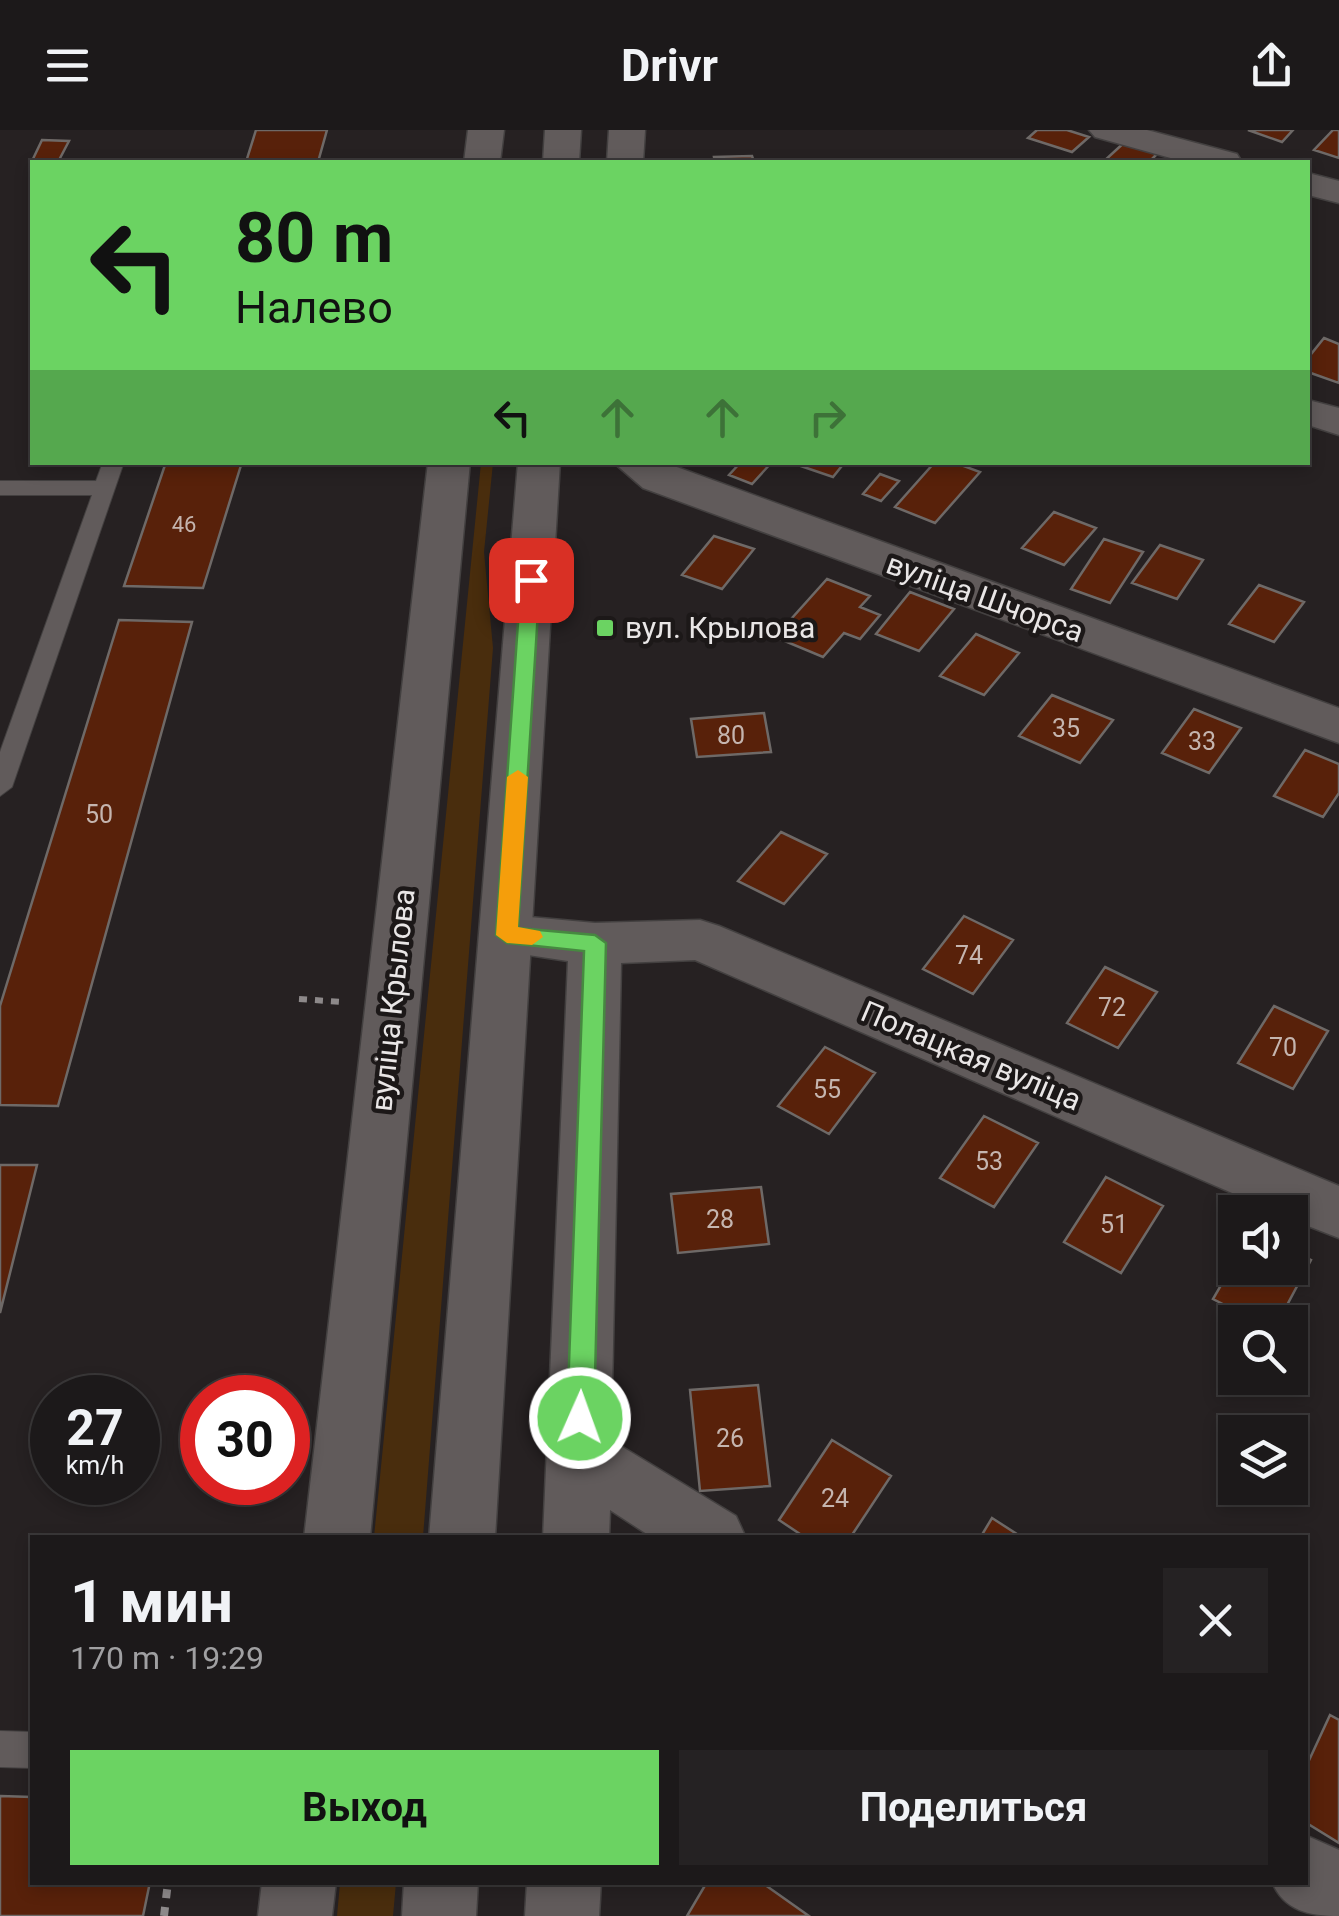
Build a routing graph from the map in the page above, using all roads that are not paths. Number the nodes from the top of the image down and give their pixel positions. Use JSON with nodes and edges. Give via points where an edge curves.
{"nodes":[{"id":1,"x":486,"y":130,"type":"edge"},
{"id":2,"x":562,"y":130,"type":"edge"},
{"id":3,"x":627,"y":130,"type":"edge"},
{"id":4,"x":1107,"y":130,"type":"edge"},
{"id":5,"x":482,"y":160,"type":"edge"},
{"id":6,"x":560,"y":160,"type":"edge"},
{"id":7,"x":625,"y":160,"type":"edge"},
{"id":8,"x":1217,"y":160,"type":"edge"},
{"id":9,"x":1310,"y":185,"type":"edge"},
{"id":10,"x":1339,"y":192,"type":"edge"},
{"id":11,"x":1310,"y":413,"type":"edge"},
{"id":12,"x":1339,"y":422,"type":"edge"},
{"id":13,"x":113,"y":465,"type":"edge"},
{"id":14,"x":449,"y":465,"type":"edge"},
{"id":15,"x":539,"y":465,"type":"edge"},
{"id":16,"x":638,"y":465,"type":"edge"},
{"id":17,"x":0,"y":488,"type":"edge"},
{"id":18,"x":105,"y":488,"type":"junction"},
{"id":19,"x":1339,"y":726,"type":"edge"},
{"id":20,"x":0,"y":787,"type":"edge"},
{"id":21,"x":507,"y":935,"type":"junction"},
{"id":22,"x":595,"y":943,"type":"junction"},
{"id":23,"x":1339,"y":1214,"type":"edge"},
{"id":24,"x":579,"y":1455,"type":"junction"},
{"id":25,"x":337,"y":1535,"type":"edge"},
{"id":26,"x":462,"y":1535,"type":"edge"},
{"id":27,"x":576,"y":1535,"type":"edge"},
{"id":28,"x":708,"y":1535,"type":"edge"},
{"id":29,"x":0,"y":1749,"type":"edge"},
{"id":30,"x":30,"y":1750,"type":"edge"},
{"id":31,"x":1308,"y":1874,"type":"edge"},
{"id":32,"x":299,"y":1885,"type":"edge"},
{"id":33,"x":441,"y":1885,"type":"edge"},
{"id":34,"x":564,"y":1885,"type":"edge"},
{"id":35,"x":1339,"y":1890,"type":"edge"},
{"id":36,"x":295,"y":1916,"type":"edge"},
{"id":37,"x":439,"y":1916,"type":"edge"},
{"id":38,"x":562,"y":1916,"type":"edge"}],
"edges":[{"from":1,"to":5,"type":"main road"},
{"from":2,"to":6,"type":"main road"},
{"from":3,"to":7,"type":"main road"},
{"from":4,"to":8,"type":"main road"},
{"from":9,"to":10,"type":"main road"},
{"from":11,"to":12,"type":"main road"},
{"from":13,"to":18,"type":"lane"},
{"from":14,"to":25,"type":"main road","name":"вуліца Крылова"},
{"from":15,"to":21,"type":"main road"},
{"from":16,"to":19,"type":"main road","name":"вуліца Шчорса","via":[[658,480]]},
{"from":17,"to":18,"type":"lane"},
{"from":18,"to":20,"type":"lane"},
{"from":21,"to":22,"type":"main road","name":"Полацкая вуліца"},
{"from":21,"to":26,"type":"main road"},
{"from":22,"to":23,"type":"main road","name":"Полацкая вуліца","via":[[700,940]]},
{"from":22,"to":24,"type":"main road"},
{"from":24,"to":27,"type":"main road"},
{"from":24,"to":28,"type":"main road"},
{"from":29,"to":30,"type":"lane"},
{"from":31,"to":35,"type":"main road"},
{"from":32,"to":36,"type":"main road"},
{"from":33,"to":37,"type":"main road"},
{"from":34,"to":38,"type":"main road"}]}
